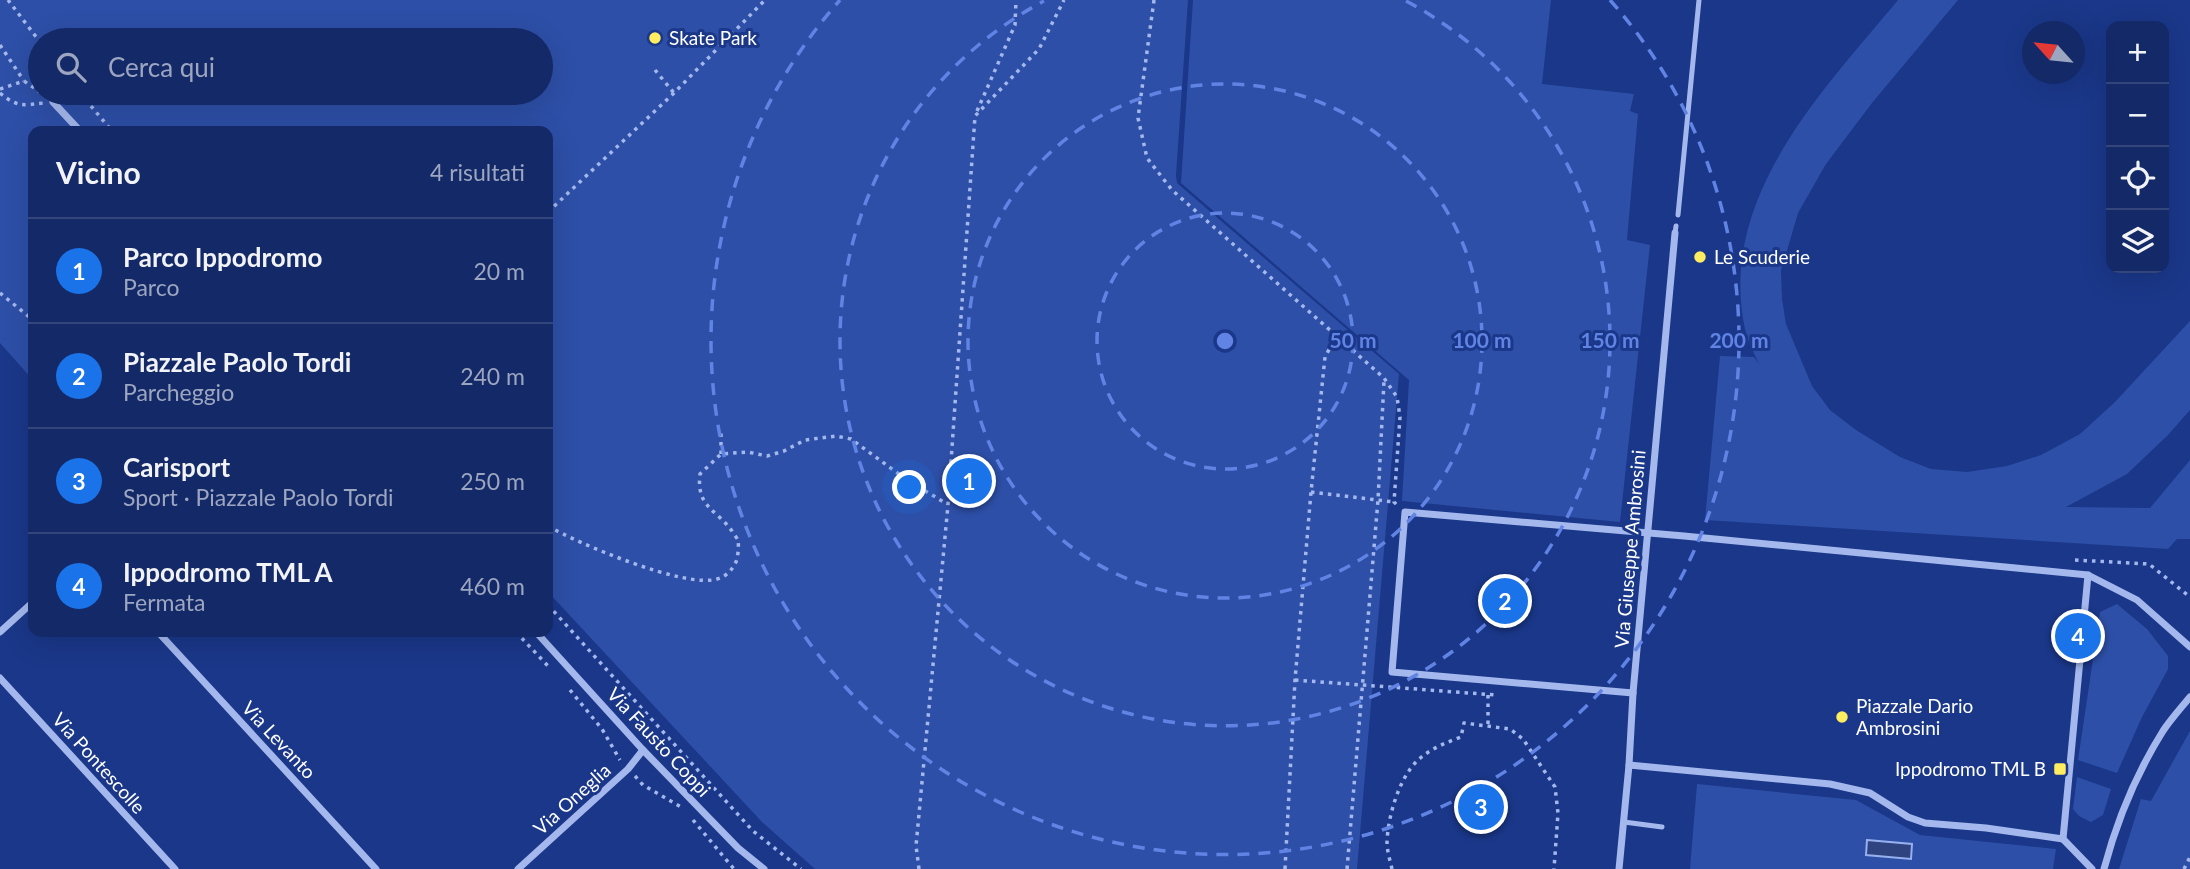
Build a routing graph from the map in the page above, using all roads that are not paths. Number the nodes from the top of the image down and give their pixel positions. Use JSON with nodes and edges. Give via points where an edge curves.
{"nodes":[{"id":1,"x":1699,"y":0,"type":"edge"},
{"id":2,"x":56,"y":105,"type":"edge"},
{"id":3,"x":74,"y":126,"type":"edge"},
{"id":4,"x":1678,"y":215,"type":"dead end"},
{"id":5,"x":1676,"y":229,"type":"dead end"},
{"id":6,"x":1648,"y":533,"type":"junction"},
{"id":7,"x":2088,"y":575,"type":"junction"},
{"id":8,"x":28,"y":607,"type":"edge"},
{"id":9,"x":0,"y":632,"type":"edge"},
{"id":10,"x":163,"y":637,"type":"edge"},
{"id":11,"x":541,"y":637,"type":"edge"},
{"id":12,"x":2190,"y":647,"type":"edge"},
{"id":13,"x":0,"y":678,"type":"edge"},
{"id":14,"x":1633,"y":693,"type":"junction"},
{"id":15,"x":2190,"y":696,"type":"edge"},
{"id":16,"x":643,"y":750,"type":"junction"},
{"id":17,"x":1629,"y":765,"type":"junction"},
{"id":18,"x":1624,"y":822,"type":"junction"},
{"id":19,"x":1662,"y":827,"type":"dead end"},
{"id":20,"x":2063,"y":839,"type":"junction"},
{"id":21,"x":175,"y":869,"type":"edge"},
{"id":22,"x":376,"y":869,"type":"edge"},
{"id":23,"x":518,"y":869,"type":"edge"},
{"id":24,"x":764,"y":869,"type":"edge"},
{"id":25,"x":1619,"y":869,"type":"edge"},
{"id":26,"x":2092,"y":869,"type":"edge"},
{"id":27,"x":2104,"y":869,"type":"edge"}],
"edges":[{"from":1,"to":4,"type":"lane"},
{"from":2,"to":3,"type":"street"},
{"from":5,"to":6,"type":"street","name":"Via Giuseppe Ambrosini"},
{"from":6,"to":7,"type":"street"},
{"from":6,"to":14,"type":"street","name":"Via Giuseppe Ambrosini"},
{"from":6,"to":14,"type":"street","via":[[1405,512],[1392,672]]},
{"from":7,"to":12,"type":"street","via":[[2137,600]]},
{"from":7,"to":20,"type":"street"},
{"from":8,"to":9,"type":"street"},
{"from":10,"to":22,"type":"street","name":"Via Levanto"},
{"from":11,"to":16,"type":"street","name":"Via Fausto Coppi"},
{"from":13,"to":21,"type":"street","name":"Via Pontescolle"},
{"from":14,"to":17,"type":"street","name":"Via Giuseppe Ambrosini"},
{"from":15,"to":27,"type":"street","via":[[2164,729],[2130,791]]},
{"from":16,"to":23,"type":"street","name":"Via Oneglia"},
{"from":16,"to":24,"type":"street","name":"Via Fausto Coppi"},
{"from":17,"to":18,"type":"street","name":"Via Giuseppe Ambrosini"},
{"from":17,"to":20,"type":"street","via":[[1830,784],[1870,793],[1925,823]]},
{"from":18,"to":19,"type":"lane"},
{"from":18,"to":25,"type":"street","name":"Via Giuseppe Ambrosini"},
{"from":20,"to":26,"type":"street"}]}
